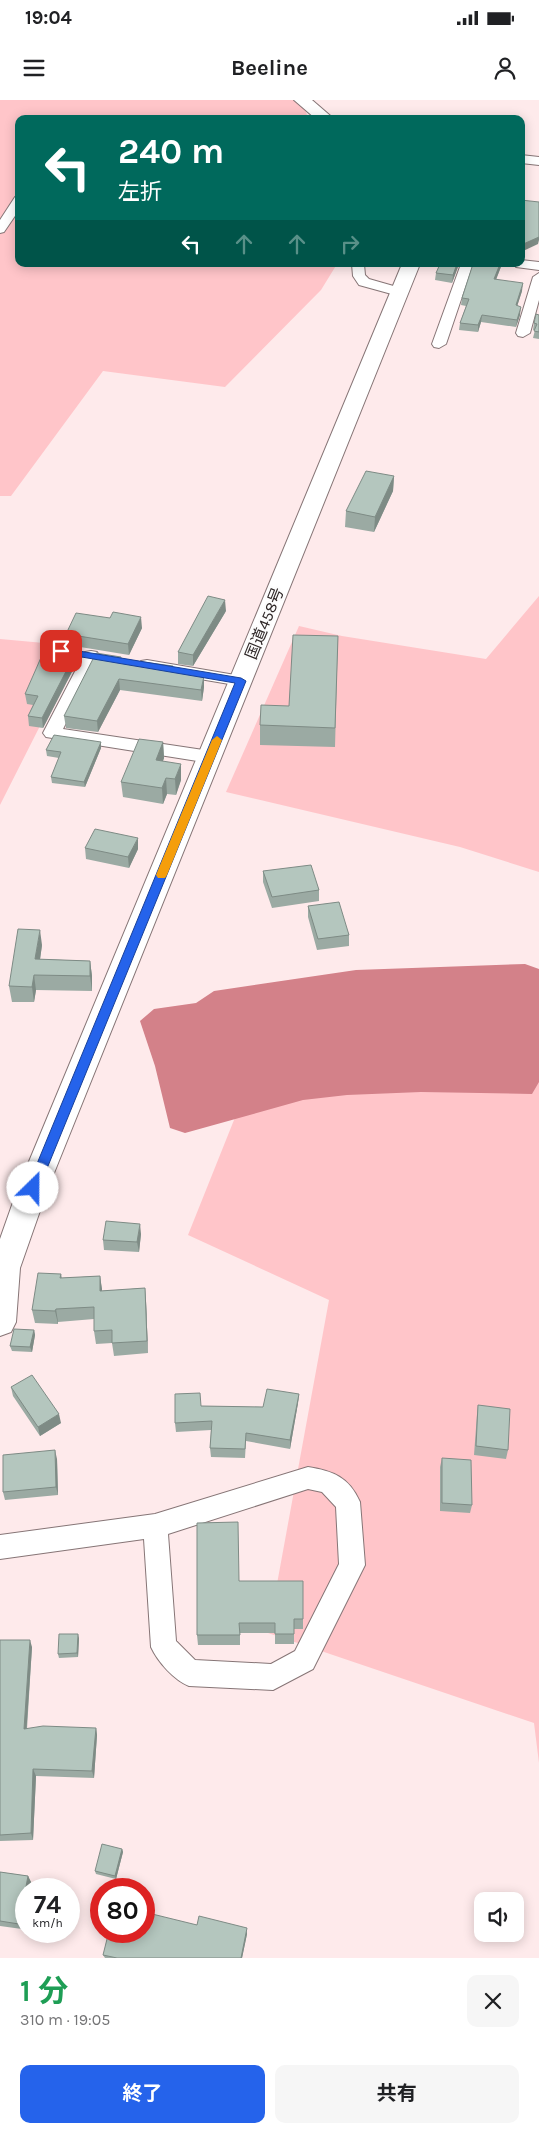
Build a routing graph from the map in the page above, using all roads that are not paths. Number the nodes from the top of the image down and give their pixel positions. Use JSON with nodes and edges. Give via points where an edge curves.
{"nodes":[{"id":1,"x":302,"y":100,"type":"edge"},
{"id":2,"x":321,"y":115,"type":"edge"},
{"id":3,"x":525,"y":160,"type":"edge"},
{"id":4,"x":539,"y":161,"type":"edge"},
{"id":5,"x":15,"y":206,"type":"edge"},
{"id":6,"x":0,"y":229,"type":"edge"},
{"id":7,"x":525,"y":264,"type":"edge"},
{"id":8,"x":539,"y":266,"type":"edge"},
{"id":9,"x":358,"y":267,"type":"edge"},
{"id":10,"x":410,"y":267,"type":"edge"},
{"id":11,"x":466,"y":267,"type":"edge"},
{"id":12,"x":539,"y":277,"type":"edge"},
{"id":13,"x":399,"y":292,"type":"junction"},
{"id":14,"x":523,"y":334,"type":"dead end"},
{"id":15,"x":439,"y":344,"type":"dead end"},
{"id":16,"x":73,"y":653,"type":"edge"},
{"id":17,"x":91,"y":656,"type":"junction"},
{"id":18,"x":110,"y":659,"type":"edge"},
{"id":19,"x":128,"y":662,"type":"edge"},
{"id":20,"x":241,"y":681,"type":"junction"},
{"id":21,"x":210,"y":757,"type":"junction"},
{"id":22,"x":2,"y":1278,"type":"edge"},
{"id":23,"x":0,"y":1322,"type":"edge"},
{"id":24,"x":155,"y":1526,"type":"junction"},
{"id":25,"x":0,"y":1547,"type":"edge"}],
"edges":[{"from":1,"to":2,"type":"highway"},
{"from":3,"to":4,"type":"street"},
{"from":5,"to":6,"type":"street"},
{"from":7,"to":8,"type":"street"},
{"from":9,"to":13,"type":"street","via":[[359,276],[364,282]]},
{"from":10,"to":13,"type":"highway","name":"国道458号"},
{"from":11,"to":15,"type":"street"},
{"from":12,"to":14,"type":"street"},
{"from":13,"to":20,"type":"highway","name":"国道458号"},
{"from":16,"to":17,"type":"street"},
{"from":17,"to":18,"type":"street"},
{"from":17,"to":21,"type":"street","via":[[52,733]]},
{"from":19,"to":20,"type":"street"},
{"from":20,"to":21,"type":"highway","name":"国道458号"},
{"from":21,"to":22,"type":"highway","name":"国道458号","via":[[33,1188]]},
{"from":22,"to":23,"type":"highway","name":"国道458号"},
{"from":24,"to":24,"type":"street","via":[[308,1478],[329,1482],[348,1502],[352,1565],[304,1660],[273,1677],[189,1673],[164,1647]]},
{"from":24,"to":25,"type":"street"}]}
